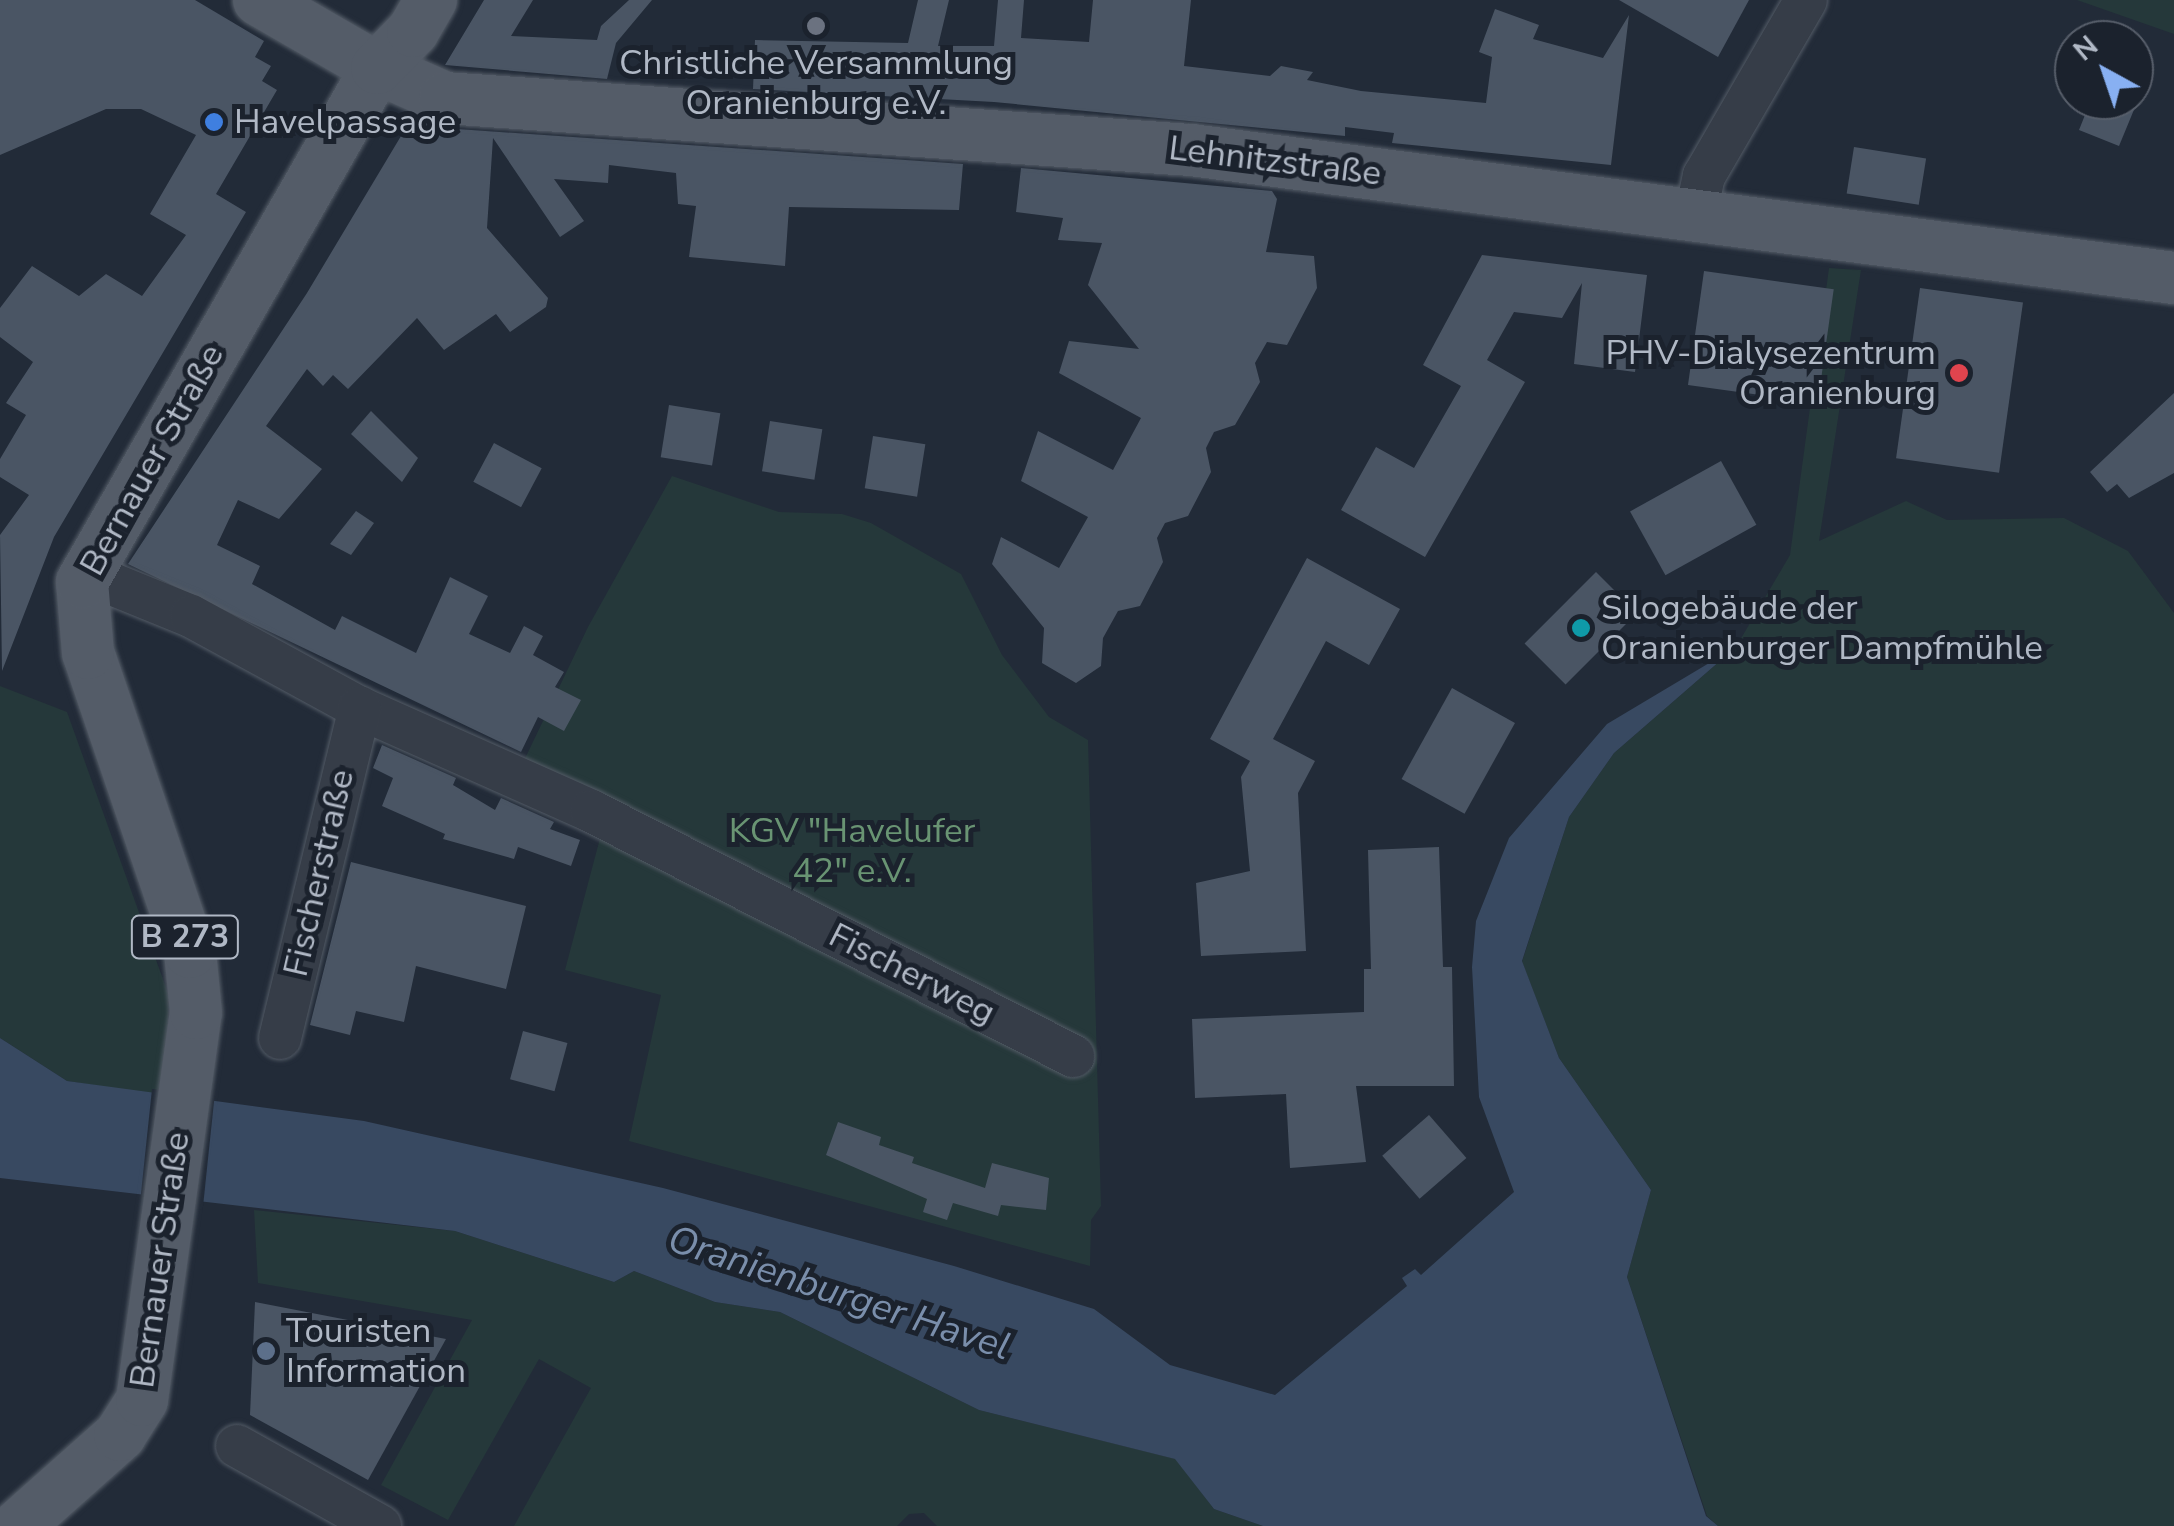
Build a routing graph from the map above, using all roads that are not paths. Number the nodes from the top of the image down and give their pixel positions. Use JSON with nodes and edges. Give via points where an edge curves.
{"nodes":[{"id":1,"x":259,"y":0,"type":"edge"},
{"id":2,"x":392,"y":0,"type":"edge"},
{"id":3,"x":431,"y":0,"type":"edge"},
{"id":4,"x":1806,"y":0,"type":"edge"},
{"id":5,"x":377,"y":68,"type":"junction"},
{"id":6,"x":1696,"y":213,"type":"junction"},
{"id":7,"x":2174,"y":278,"type":"edge"},
{"id":8,"x":82,"y":582,"type":"junction"},
{"id":9,"x":360,"y":708,"type":"junction"},
{"id":10,"x":280,"y":1038,"type":"dead end"},
{"id":11,"x":1073,"y":1056,"type":"dead end"},
{"id":12,"x":237,"y":1446,"type":"dead end"},
{"id":13,"x":50,"y":1516,"type":"edge"},
{"id":14,"x":380,"y":1526,"type":"edge"}],
"edges":[{"from":1,"to":5,"type":"main road","name":"Lehnitzstraße"},
{"from":2,"to":5,"type":"main road","name":"Bernauer Straße"},
{"from":3,"to":5,"type":"main road","name":"Bernauer Straße"},
{"from":4,"to":6,"type":"street","via":[[1704,176]]},
{"from":5,"to":6,"type":"main road","name":"Lehnitzstraße","via":[[445,98],[834,120],[1191,150]]},
{"from":5,"to":8,"type":"main road","name":"Bernauer Straße"},
{"from":6,"to":7,"type":"main road","name":"Lehnitzstraße"},
{"from":8,"to":9,"type":"street","via":[[112,584],[191,616]]},
{"from":8,"to":13,"type":"main road","name":"Bernauer Straße","number":"B 273","via":[[88,653],[190,952],[196,1013],[142,1400]]},
{"from":9,"to":10,"type":"street","name":"Fischerstraße"},
{"from":9,"to":11,"type":"street","name":"Fischerweg","via":[[590,811]]},
{"from":12,"to":14,"type":"street"}]}
